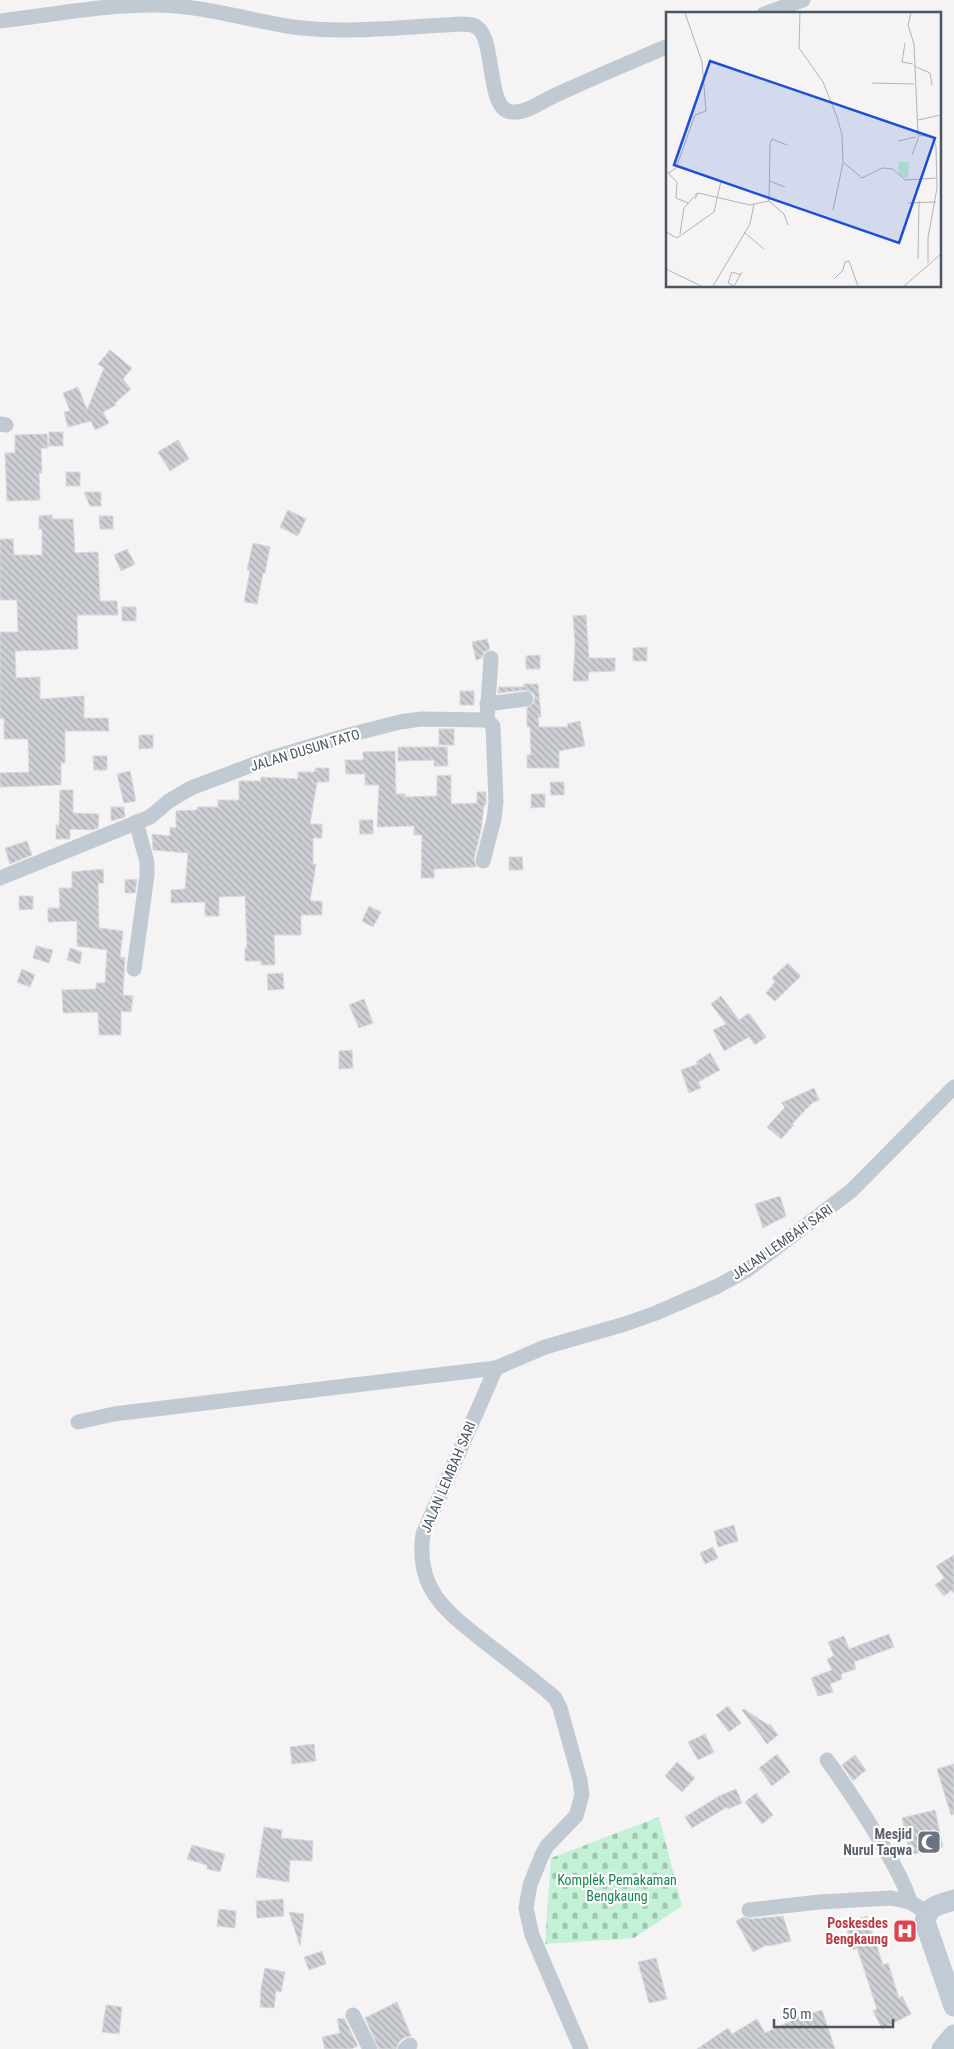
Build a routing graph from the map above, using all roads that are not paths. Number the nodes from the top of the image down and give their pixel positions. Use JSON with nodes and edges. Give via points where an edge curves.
{"nodes":[{"id":1,"x":803,"y":0,"type":"edge"},
{"id":2,"x":770,"y":12,"type":"edge"},
{"id":3,"x":0,"y":22,"type":"edge"},
{"id":4,"x":666,"y":47,"type":"edge"},
{"id":5,"x":491,"y":658,"type":"dead end"},
{"id":6,"x":526,"y":700,"type":"dead end"},
{"id":7,"x":487,"y":704,"type":"junction"},
{"id":8,"x":487,"y":720,"type":"junction"},
{"id":9,"x":136,"y":822,"type":"junction"},
{"id":10,"x":483,"y":861,"type":"dead end"},
{"id":11,"x":0,"y":878,"type":"edge"},
{"id":12,"x":134,"y":969,"type":"dead end"},
{"id":13,"x":954,"y":1087,"type":"edge"},
{"id":14,"x":496,"y":1368,"type":"junction"},
{"id":15,"x":78,"y":1422,"type":"dead end"},
{"id":16,"x":827,"y":1760,"type":"dead end"},
{"id":17,"x":954,"y":1900,"type":"edge"},
{"id":18,"x":910,"y":1902,"type":"junction"},
{"id":19,"x":749,"y":1910,"type":"dead end"},
{"id":20,"x":928,"y":1913,"type":"junction"},
{"id":21,"x":954,"y":2006,"type":"edge"},
{"id":22,"x":353,"y":2015,"type":"dead end"},
{"id":23,"x":954,"y":2036,"type":"edge"},
{"id":24,"x":370,"y":2049,"type":"edge"},
{"id":25,"x":581,"y":2049,"type":"edge"},
{"id":26,"x":942,"y":2049,"type":"edge"}],
"edges":[{"from":1,"to":2,"type":"street"},
{"from":3,"to":4,"type":"street","via":[[82,10],[158,5],[323,29],[471,25],[478,28],[484,37],[495,92],[500,104],[510,112],[529,109],[556,94]]},
{"from":5,"to":7,"type":"street"},
{"from":6,"to":7,"type":"street"},
{"from":7,"to":8,"type":"street"},
{"from":8,"to":9,"type":"street","name":"JALAN DUSUN TATO","via":[[400,722],[268,758],[191,788],[150,817]]},
{"from":8,"to":10,"type":"street","via":[[493,726],[496,791],[494,819]]},
{"from":9,"to":11,"type":"street","name":"JALAN DUSUN TATO"},
{"from":9,"to":12,"type":"street","via":[[147,880]]},
{"from":13,"to":14,"type":"street","name":"JALAN LEMBAH SARI","via":[[851,1191],[747,1270],[656,1313],[545,1346]]},
{"from":14,"to":15,"type":"street","via":[[114,1414]]},
{"from":14,"to":25,"type":"street","name":"JALAN LEMBAH SARI","via":[[423,1534],[422,1557],[429,1586],[446,1610],[547,1691],[560,1708],[582,1795],[576,1816],[542,1855],[530,1885],[526,1908],[532,1935]]},
{"from":16,"to":18,"type":"street","via":[[875,1832],[900,1876]]},
{"from":17,"to":20,"type":"street","via":[[935,1906]]},
{"from":18,"to":19,"type":"street","via":[[875,1898]]},
{"from":18,"to":20,"type":"street"},
{"from":20,"to":21,"type":"street","via":[[926,1929]]},
{"from":22,"to":24,"type":"street"},
{"from":23,"to":26,"type":"street"}]}
